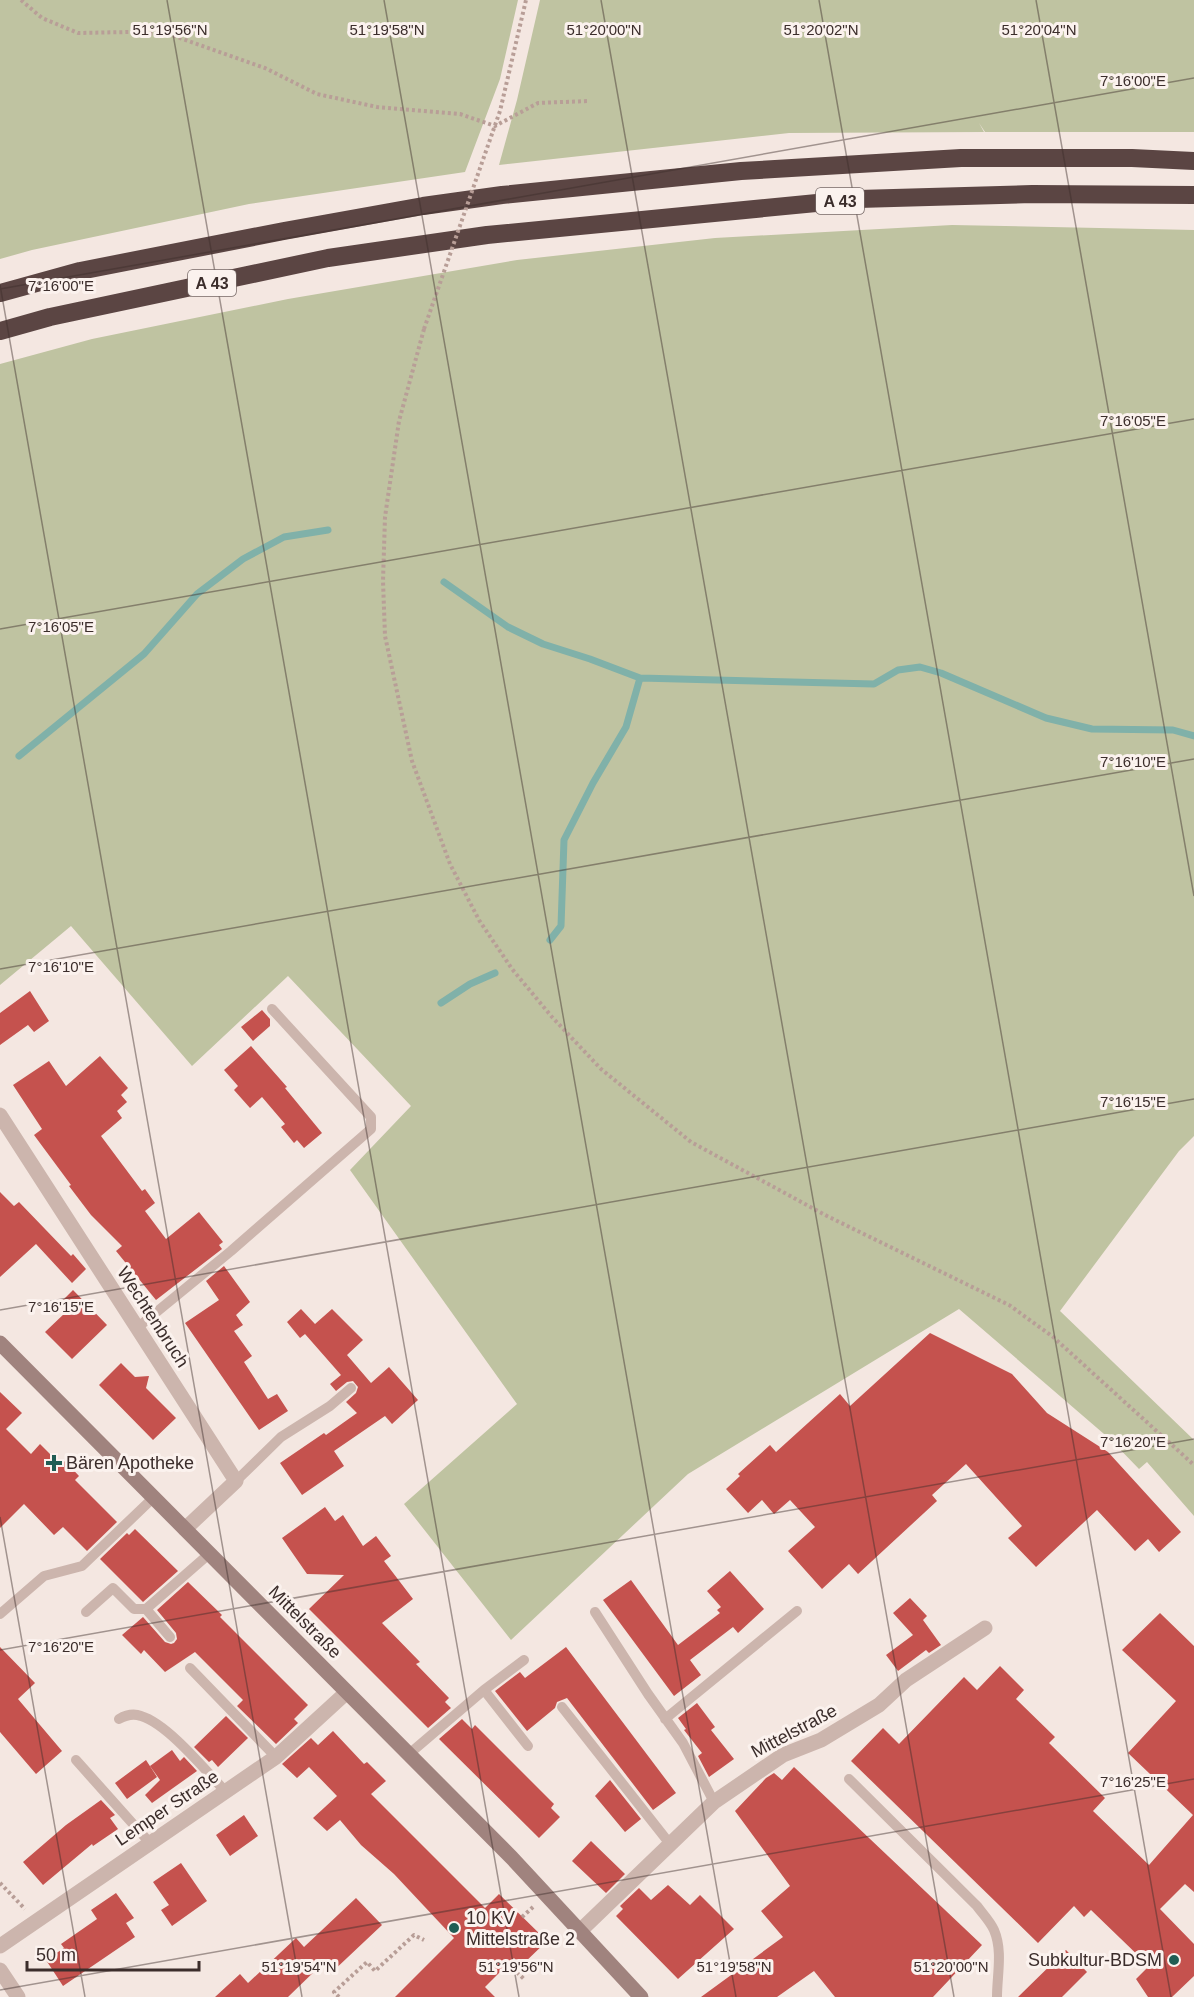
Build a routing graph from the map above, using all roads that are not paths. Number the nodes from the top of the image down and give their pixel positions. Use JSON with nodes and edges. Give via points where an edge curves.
{"nodes":[{"id":1,"x":1194,"y":161,"type":"edge"},
{"id":2,"x":1194,"y":195,"type":"edge"},
{"id":3,"x":0,"y":293,"type":"edge"},
{"id":4,"x":0,"y":331,"type":"edge"},
{"id":5,"x":272,"y":1009,"type":"dead end"},
{"id":6,"x":0,"y":1115,"type":"edge"},
{"id":7,"x":137,"y":1328,"type":"junction"},
{"id":8,"x":0,"y":1343,"type":"edge"},
{"id":9,"x":351,"y":1388,"type":"dead end"},
{"id":10,"x":236,"y":1480,"type":"junction"},
{"id":11,"x":153,"y":1498,"type":"junction"},
{"id":12,"x":184,"y":1529,"type":"junction"},
{"id":13,"x":209,"y":1554,"type":"junction"},
{"id":14,"x":146,"y":1609,"type":"junction"},
{"id":15,"x":797,"y":1611,"type":"dead end"},
{"id":16,"x":86,"y":1612,"type":"dead end"},
{"id":17,"x":595,"y":1612,"type":"dead end"},
{"id":18,"x":0,"y":1614,"type":"edge"},
{"id":19,"x":985,"y":1628,"type":"dead end"},
{"id":20,"x":170,"y":1637,"type":"dead end"},
{"id":21,"x":524,"y":1660,"type":"dead end"},
{"id":22,"x":190,"y":1668,"type":"dead end"},
{"id":23,"x":484,"y":1690,"type":"junction"},
{"id":24,"x":347,"y":1692,"type":"junction"},
{"id":25,"x":562,"y":1707,"type":"dead end"},
{"id":26,"x":119,"y":1719,"type":"dead end"},
{"id":27,"x":665,"y":1719,"type":"junction"},
{"id":28,"x":528,"y":1746,"type":"dead end"},
{"id":29,"x":409,"y":1754,"type":"junction"},
{"id":30,"x":276,"y":1757,"type":"junction"},
{"id":31,"x":76,"y":1760,"type":"dead end"},
{"id":32,"x":849,"y":1779,"type":"dead end"},
{"id":33,"x":226,"y":1792,"type":"junction"},
{"id":34,"x":714,"y":1802,"type":"junction"},
{"id":35,"x":150,"y":1843,"type":"junction"},
{"id":36,"x":670,"y":1844,"type":"junction"},
{"id":37,"x":580,"y":1931,"type":"junction"},
{"id":38,"x":0,"y":1946,"type":"edge"},
{"id":39,"x":0,"y":1970,"type":"edge"},
{"id":40,"x":18,"y":1997,"type":"edge"},
{"id":41,"x":641,"y":1997,"type":"edge"},
{"id":42,"x":997,"y":1997,"type":"edge"}],
"edges":[{"from":1,"to":3,"type":"highway","number":"A 43","via":[[961,158],[741,171],[502,195],[284,231],[80,271]]},
{"from":2,"to":4,"type":"highway","number":"A 43","via":[[858,199],[487,235],[328,258]]},
{"from":5,"to":7,"type":"lane","via":[[371,1117],[371,1129]]},
{"from":6,"to":7,"type":"street","name":"Wechtenbruch"},
{"from":7,"to":10,"type":"street","name":"Wechtenbruch"},
{"from":8,"to":11,"type":"main road","name":"Mittelstraße"},
{"from":9,"to":10,"type":"lane","via":[[281,1437]]},
{"from":10,"to":12,"type":"street"},
{"from":11,"to":12,"type":"main road","name":"Mittelstraße"},
{"from":11,"to":18,"type":"lane","via":[[82,1566],[44,1576]]},
{"from":12,"to":13,"type":"main road","name":"Mittelstraße"},
{"from":13,"to":14,"type":"lane"},
{"from":13,"to":24,"type":"main road","name":"Mittelstraße"},
{"from":14,"to":16,"type":"lane","via":[[134,1609],[113,1588]]},
{"from":14,"to":20,"type":"lane"},
{"from":15,"to":27,"type":"lane"},
{"from":17,"to":27,"type":"lane"},
{"from":19,"to":34,"type":"street","name":"Mittelstraße","via":[[906,1680],[879,1705],[821,1740],[783,1755]]},
{"from":21,"to":23,"type":"lane"},
{"from":22,"to":30,"type":"lane"},
{"from":23,"to":28,"type":"lane"},
{"from":23,"to":29,"type":"lane"},
{"from":24,"to":29,"type":"main road","name":"Mittelstraße"},
{"from":24,"to":30,"type":"street","name":"Lemper Straße"},
{"from":25,"to":36,"type":"lane"},
{"from":26,"to":33,"type":"lane","via":[[140,1715],[162,1726]]},
{"from":27,"to":34,"type":"lane","via":[[683,1743]]},
{"from":29,"to":37,"type":"main road","name":"Mittelstraße"},
{"from":30,"to":33,"type":"street","name":"Lemper Straße"},
{"from":31,"to":35,"type":"lane"},
{"from":32,"to":42,"type":"lane","via":[[977,1906],[993,1928],[999,1950]]},
{"from":33,"to":35,"type":"street","name":"Lemper Straße"},
{"from":34,"to":36,"type":"street","name":"Mittelstraße"},
{"from":35,"to":38,"type":"street","name":"Lemper Straße"},
{"from":36,"to":37,"type":"street","name":"Mittelstraße"},
{"from":37,"to":41,"type":"main road","name":"Mittelstraße"},
{"from":39,"to":40,"type":"street"}]}
